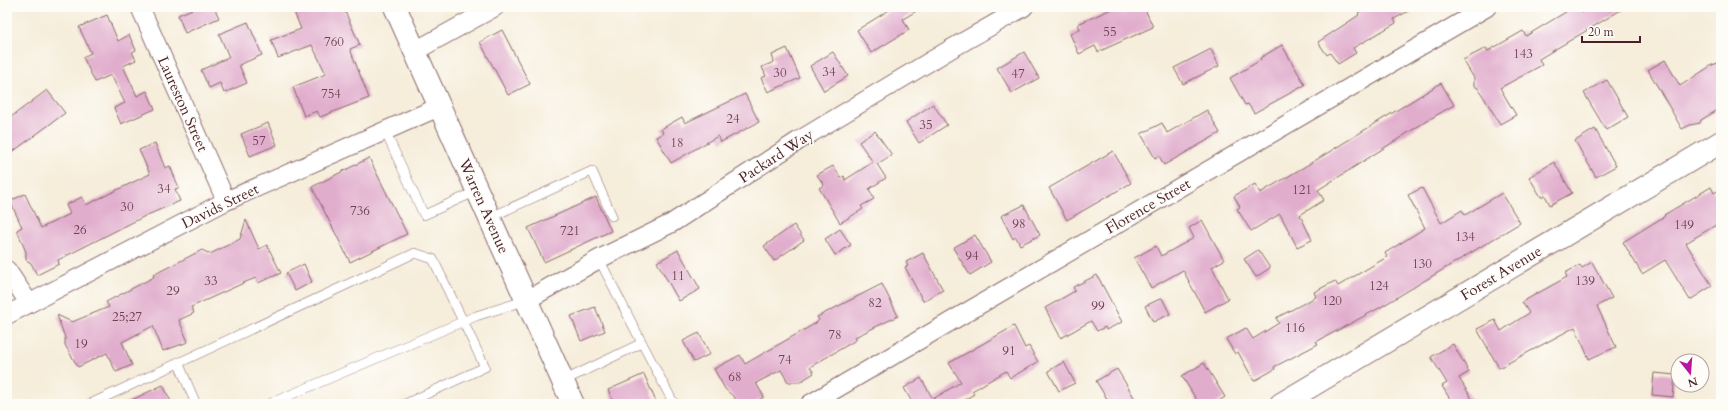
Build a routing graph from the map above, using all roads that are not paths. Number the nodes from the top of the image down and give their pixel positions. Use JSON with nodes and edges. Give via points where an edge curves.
{"nodes":[{"id":1,"x":140,"y":7,"type":"edge"},
{"id":2,"x":395,"y":7,"type":"edge"},
{"id":3,"x":495,"y":7,"type":"edge"},
{"id":4,"x":1024,"y":7,"type":"edge"},
{"id":5,"x":1487,"y":7,"type":"edge"},
{"id":6,"x":415,"y":51,"type":"junction"},
{"id":7,"x":439,"y":107,"type":"junction"},
{"id":8,"x":385,"y":131,"type":"junction"},
{"id":9,"x":1721,"y":142,"type":"edge"},
{"id":10,"x":477,"y":191,"type":"junction"},
{"id":11,"x":226,"y":201,"type":"junction"},
{"id":12,"x":612,"y":216,"type":"dead end"},
{"id":13,"x":489,"y":218,"type":"junction"},
{"id":14,"x":599,"y":259,"type":"junction"},
{"id":15,"x":7,"y":270,"type":"edge"},
{"id":16,"x":527,"y":300,"type":"junction"},
{"id":17,"x":29,"y":303,"type":"junction"},
{"id":18,"x":7,"y":316,"type":"edge"},
{"id":19,"x":463,"y":322,"type":"junction"},
{"id":20,"x":642,"y":343,"type":"junction"},
{"id":21,"x":178,"y":362,"type":"junction"},
{"id":22,"x":563,"y":381,"type":"junction"},
{"id":23,"x":90,"y":404,"type":"edge"},
{"id":24,"x":196,"y":404,"type":"edge"},
{"id":25,"x":269,"y":404,"type":"edge"},
{"id":26,"x":405,"y":404,"type":"edge"},
{"id":27,"x":573,"y":404,"type":"edge"},
{"id":28,"x":674,"y":404,"type":"edge"},
{"id":29,"x":810,"y":404,"type":"edge"},
{"id":30,"x":1281,"y":404,"type":"edge"}],
"edges":[{"from":1,"to":11,"type":"street","name":"Laureston Street"},
{"from":2,"to":6,"type":"street","name":"Warren Avenue"},
{"from":3,"to":6,"type":"street"},
{"from":4,"to":14,"type":"street","name":"Packard Way","via":[[798,141],[672,223]]},
{"from":5,"to":29,"type":"street","name":"Florence Street"},
{"from":6,"to":7,"type":"street","name":"Warren Avenue"},
{"from":7,"to":8,"type":"street","name":"Davids Street"},
{"from":7,"to":10,"type":"street","name":"Warren Avenue"},
{"from":8,"to":10,"type":"lane","via":[[424,215]]},
{"from":8,"to":11,"type":"street","name":"Davids Street"},
{"from":9,"to":30,"type":"street","name":"Forest Avenue"},
{"from":10,"to":13,"type":"street","name":"Warren Avenue"},
{"from":11,"to":17,"type":"street","name":"Davids Street"},
{"from":12,"to":13,"type":"lane","via":[[592,171]]},
{"from":13,"to":16,"type":"street","name":"Warren Avenue"},
{"from":14,"to":16,"type":"street","name":"Packard Way"},
{"from":14,"to":20,"type":"lane"},
{"from":15,"to":17,"type":"street"},
{"from":16,"to":19,"type":"lane"},
{"from":16,"to":22,"type":"street","name":"Warren Avenue"},
{"from":17,"to":18,"type":"street","name":"Davids Street"},
{"from":19,"to":21,"type":"lane","via":[[433,258],[415,253],[270,322]]},
{"from":19,"to":25,"type":"lane"},
{"from":19,"to":26,"type":"lane","via":[[485,367]]},
{"from":20,"to":22,"type":"lane"},
{"from":20,"to":28,"type":"lane"},
{"from":21,"to":23,"type":"lane"},
{"from":21,"to":24,"type":"lane"},
{"from":22,"to":27,"type":"street","name":"Warren Avenue"}]}
